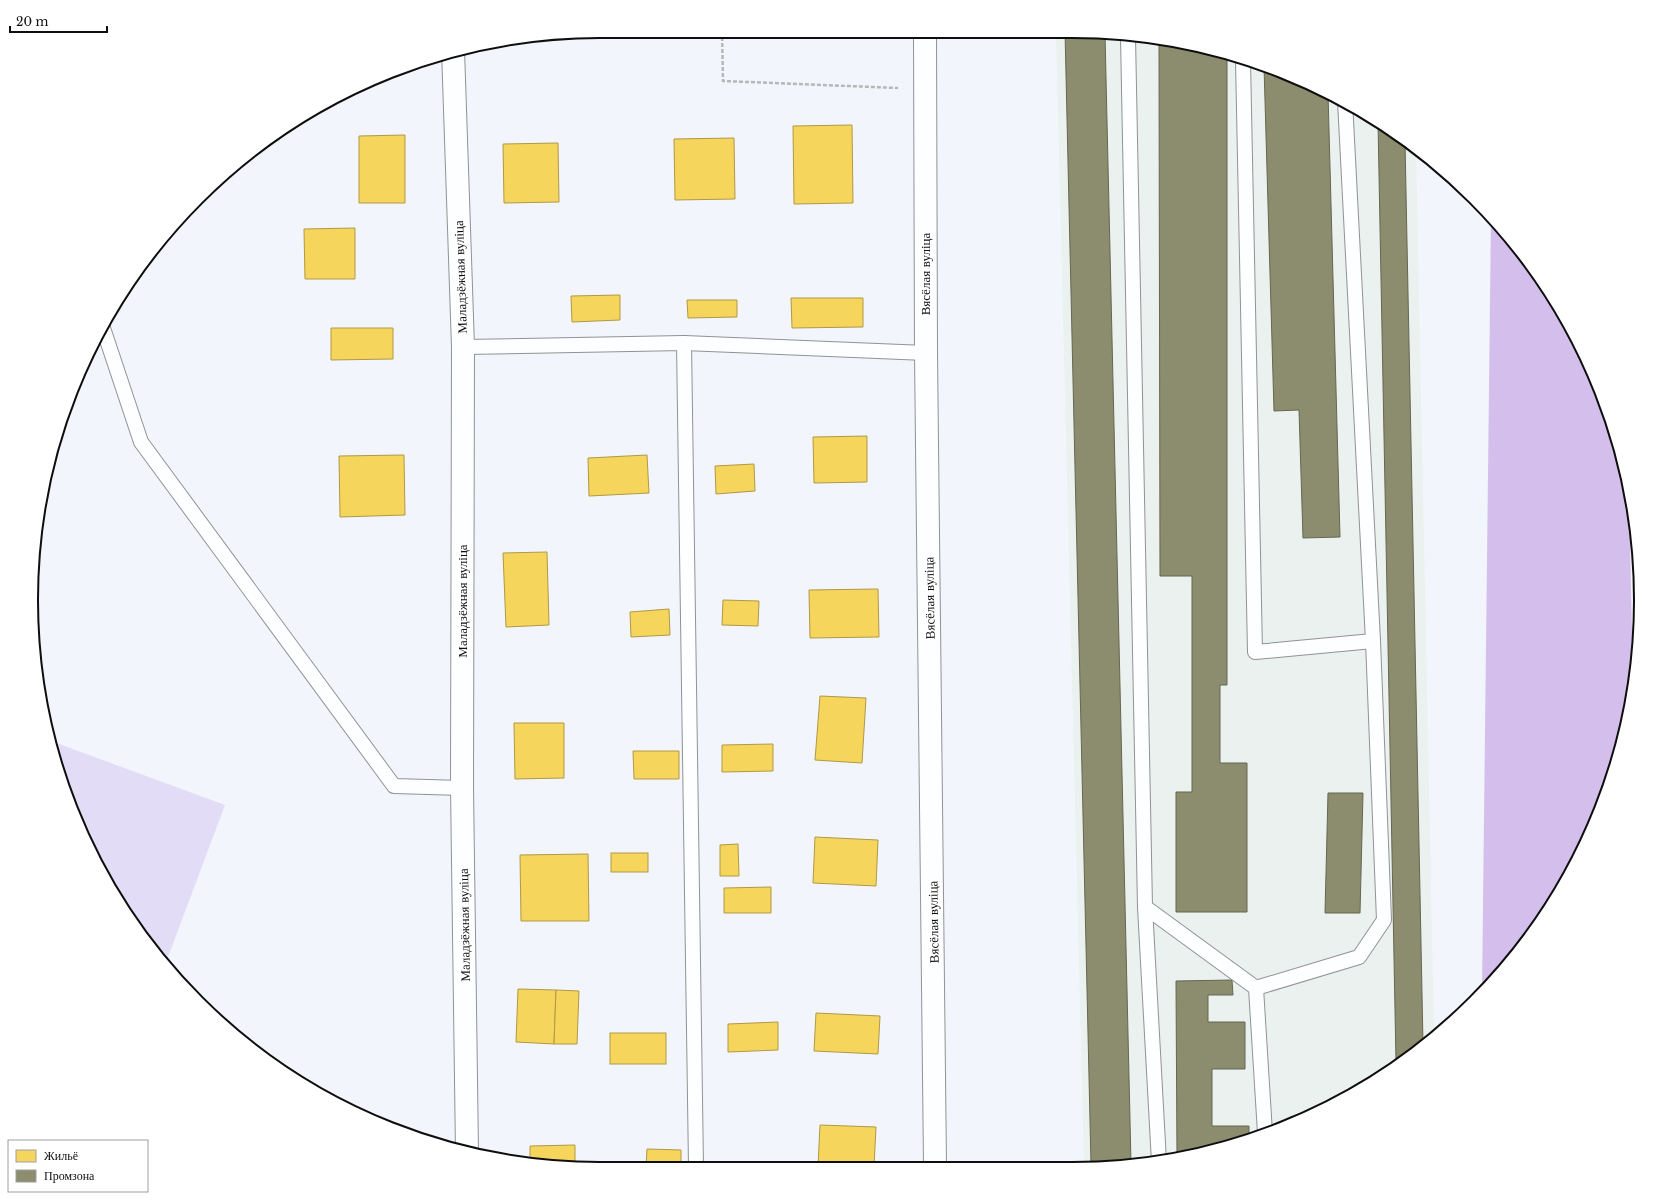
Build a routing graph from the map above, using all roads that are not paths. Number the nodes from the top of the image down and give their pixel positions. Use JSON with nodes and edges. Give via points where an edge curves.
{"nodes":[{"id":1,"x":925,"y":38,"type":"edge"},
{"id":2,"x":1128,"y":41,"type":"edge"},
{"id":3,"x":453,"y":58,"type":"edge"},
{"id":4,"x":1243,"y":65,"type":"edge"},
{"id":5,"x":1344,"y":108,"type":"edge"},
{"id":6,"x":105,"y":334,"type":"edge"},
{"id":7,"x":684,"y":343,"type":"junction"},
{"id":8,"x":463,"y":347,"type":"junction"},
{"id":9,"x":926,"y":353,"type":"junction"},
{"id":10,"x":1373,"y":641,"type":"junction"},
{"id":11,"x":462,"y":788,"type":"junction"},
{"id":12,"x":1145,"y":907,"type":"junction"},
{"id":13,"x":1256,"y":988,"type":"junction"},
{"id":14,"x":1265,"y":1128,"type":"edge"},
{"id":15,"x":467,"y":1146,"type":"edge"},
{"id":16,"x":1159,"y":1155,"type":"edge"},
{"id":17,"x":696,"y":1162,"type":"edge"},
{"id":18,"x":935,"y":1162,"type":"edge"}],
"edges":[{"from":1,"to":9,"type":"street","name":"Вясёлая вуліца"},
{"from":2,"to":12,"type":"lane"},
{"from":3,"to":8,"type":"street","name":"Маладзёжная вуліца"},
{"from":4,"to":10,"type":"lane","via":[[1255,652]]},
{"from":5,"to":10,"type":"lane"},
{"from":6,"to":11,"type":"lane","via":[[140,442],[394,786]]},
{"from":7,"to":8,"type":"lane"},
{"from":7,"to":9,"type":"lane"},
{"from":7,"to":17,"type":"lane"},
{"from":8,"to":11,"type":"street","name":"Маладзёжная вуліца"},
{"from":9,"to":18,"type":"street","name":"Вясёлая вуліца"},
{"from":10,"to":13,"type":"lane","via":[[1384,920],[1359,957]]},
{"from":11,"to":15,"type":"street","name":"Маладзёжная вуліца"},
{"from":12,"to":13,"type":"lane"},
{"from":12,"to":16,"type":"lane"},
{"from":13,"to":14,"type":"lane"}]}
